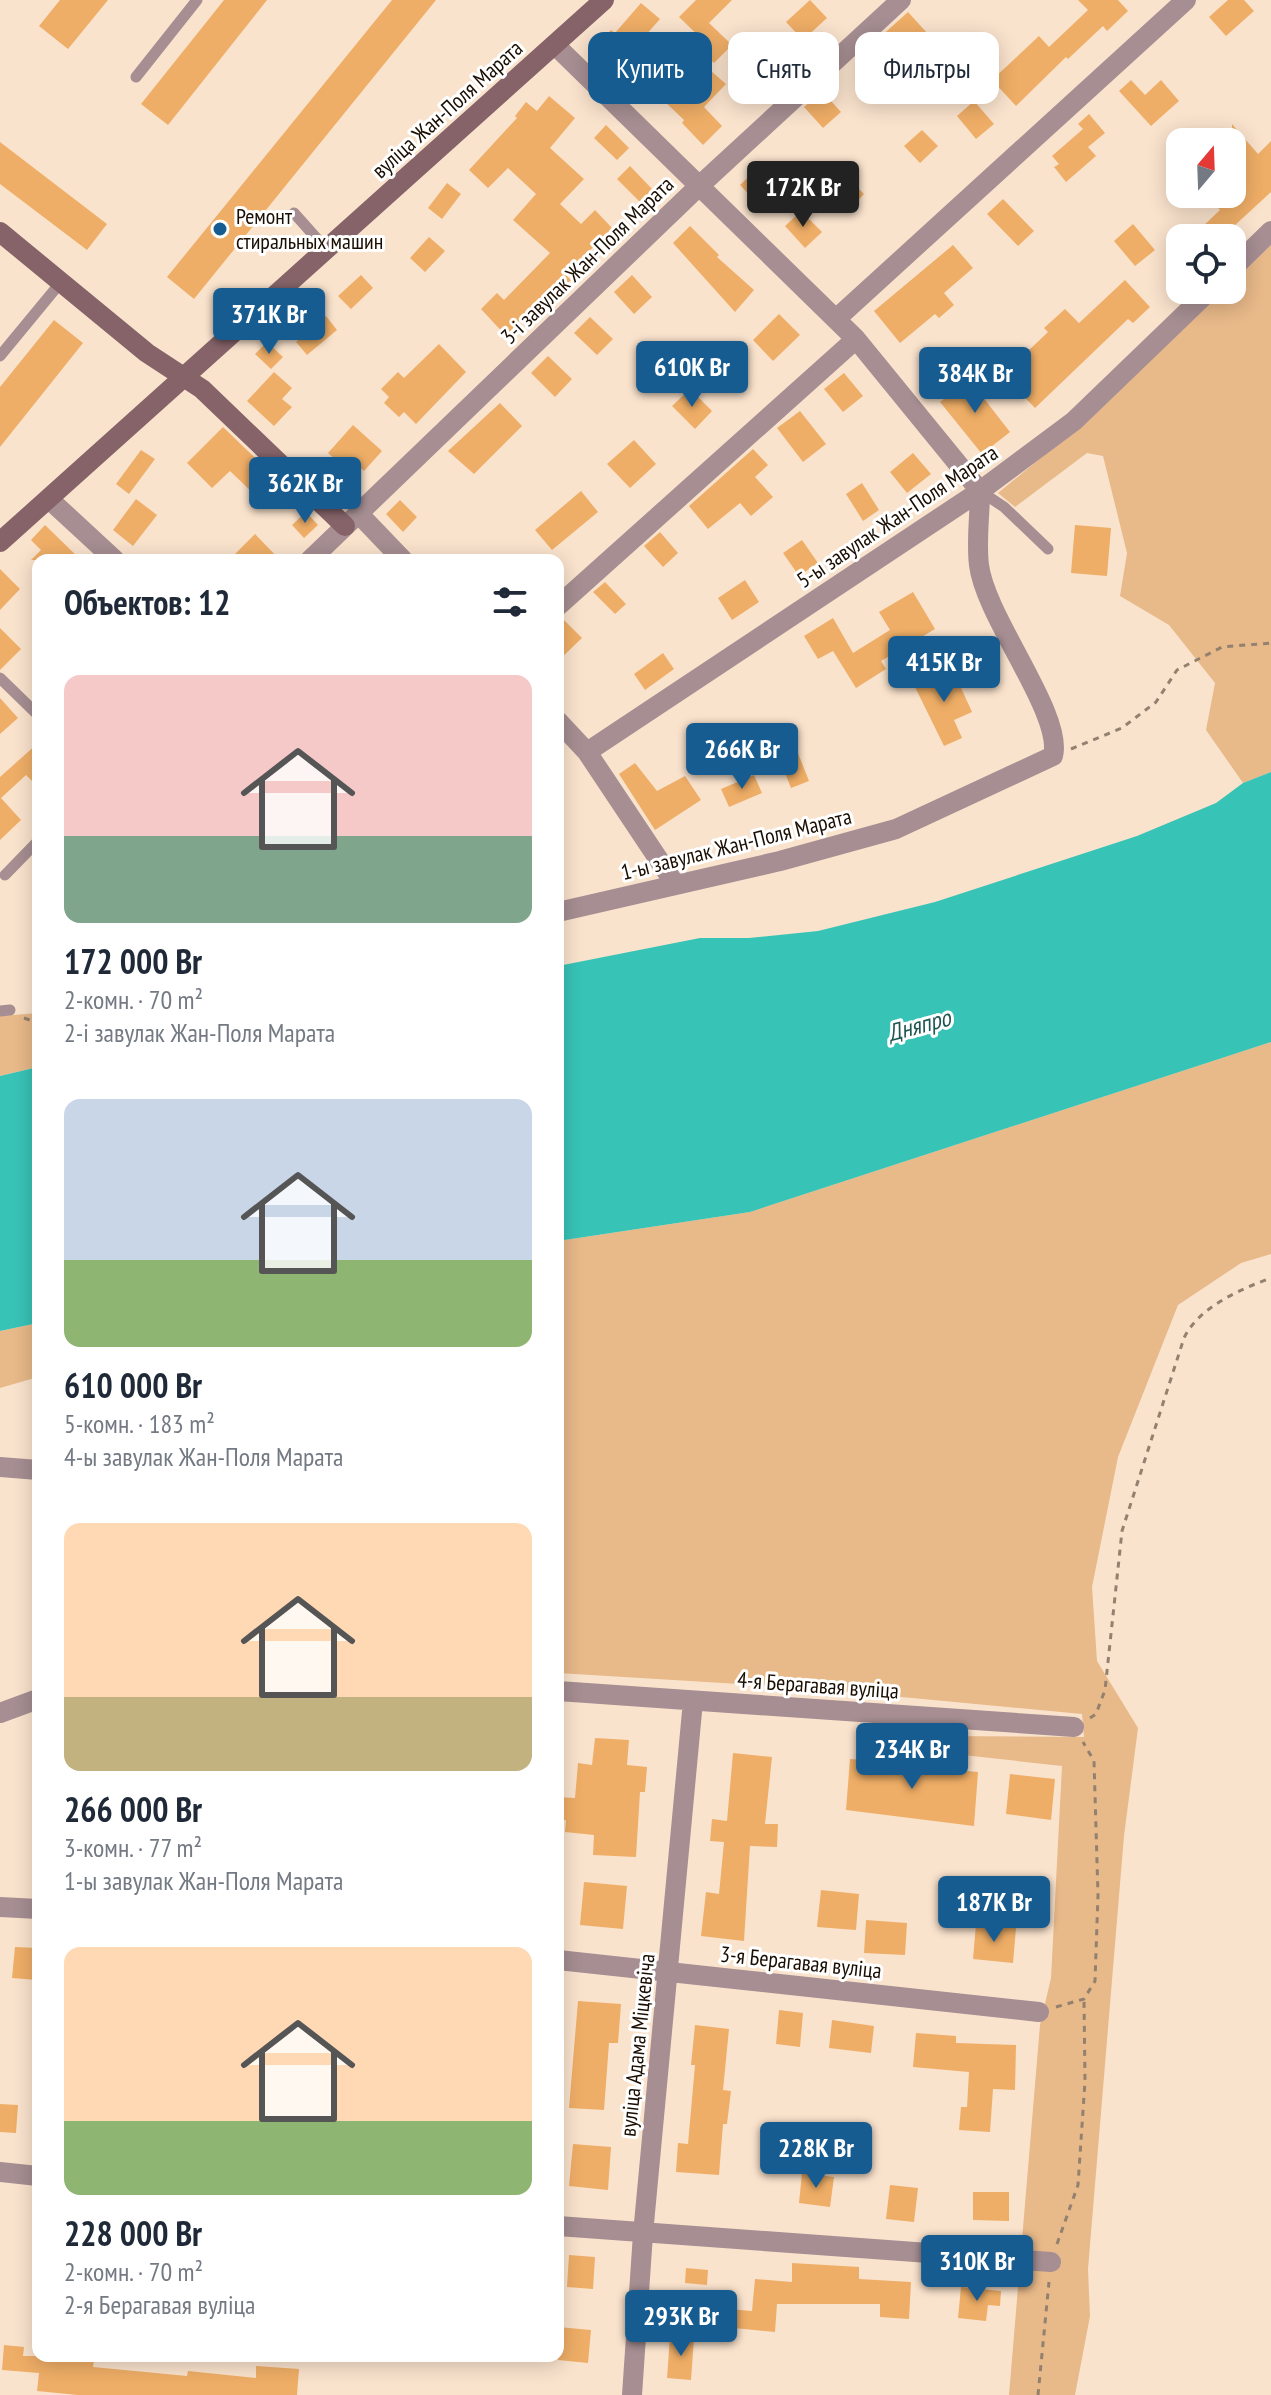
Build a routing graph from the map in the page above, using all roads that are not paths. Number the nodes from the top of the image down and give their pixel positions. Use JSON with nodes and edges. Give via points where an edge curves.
{"nodes":[{"id":1,"x":197,"y":0,"type":"edge"},
{"id":2,"x":604,"y":0,"type":"edge"},
{"id":3,"x":901,"y":0,"type":"edge"},
{"id":4,"x":1186,"y":0,"type":"edge"},
{"id":5,"x":555,"y":45,"type":"junction"},
{"id":6,"x":136,"y":77,"type":"dead end"},
{"id":7,"x":697,"y":188,"type":"junction"},
{"id":8,"x":294,"y":213,"type":"dead end"},
{"id":9,"x":1271,"y":231,"type":"edge"},
{"id":10,"x":0,"y":232,"type":"edge"},
{"id":11,"x":327,"y":250,"type":"junction"},
{"id":12,"x":1246,"y":255,"type":"edge"},
{"id":13,"x":61,"y":282,"type":"junction"},
{"id":14,"x":1195,"y":304,"type":"edge"},
{"id":15,"x":836,"y":319,"type":"junction"},
{"id":16,"x":856,"y":339,"type":"junction"},
{"id":17,"x":0,"y":356,"type":"edge"},
{"id":18,"x":183,"y":377,"type":"junction"},
{"id":19,"x":980,"y":491,"type":"junction"},
{"id":20,"x":50,"y":500,"type":"junction"},
{"id":21,"x":351,"y":519,"type":"junction"},
{"id":22,"x":0,"y":542,"type":"edge"},
{"id":23,"x":1048,"y":549,"type":"dead end"},
{"id":24,"x":108,"y":554,"type":"edge"},
{"id":25,"x":316,"y":554,"type":"edge"},
{"id":26,"x":395,"y":554,"type":"edge"},
{"id":27,"x":564,"y":601,"type":"edge"},
{"id":28,"x":0,"y":678,"type":"edge"},
{"id":29,"x":32,"y":709,"type":"edge"},
{"id":30,"x":564,"y":727,"type":"edge"},
{"id":31,"x":587,"y":752,"type":"junction"},
{"id":32,"x":32,"y":847,"type":"edge"},
{"id":33,"x":5,"y":875,"type":"dead end"},
{"id":34,"x":675,"y":884,"type":"junction"},
{"id":35,"x":564,"y":911,"type":"edge"},
{"id":36,"x":0,"y":1467,"type":"edge"},
{"id":37,"x":32,"y":1470,"type":"edge"},
{"id":38,"x":564,"y":1691,"type":"edge"},
{"id":39,"x":32,"y":1701,"type":"edge"},
{"id":40,"x":693,"y":1701,"type":"junction"},
{"id":41,"x":0,"y":1713,"type":"edge"},
{"id":42,"x":1074,"y":1727,"type":"road end"},
{"id":43,"x":0,"y":1907,"type":"edge"},
{"id":44,"x":32,"y":1909,"type":"edge"},
{"id":45,"x":564,"y":1961,"type":"edge"},
{"id":46,"x":668,"y":1972,"type":"junction"},
{"id":47,"x":1039,"y":2012,"type":"road end"},
{"id":48,"x":0,"y":2172,"type":"edge"},
{"id":49,"x":32,"y":2175,"type":"edge"},
{"id":50,"x":564,"y":2227,"type":"edge"},
{"id":51,"x":643,"y":2234,"type":"junction"},
{"id":52,"x":1051,"y":2262,"type":"road end"},
{"id":53,"x":632,"y":2395,"type":"edge"}],
"edges":[{"from":1,"to":6,"type":"lane"},
{"from":2,"to":5,"type":"street","name":"вуліца Жан-Поля Марата"},
{"from":3,"to":7,"type":"street","name":"3-і завулак Жан-Поля Марата"},
{"from":4,"to":15,"type":"street"},
{"from":5,"to":7,"type":"street"},
{"from":5,"to":11,"type":"street","name":"вуліца Жан-Поля Марата"},
{"from":7,"to":15,"type":"street"},
{"from":7,"to":21,"type":"street","name":"3-і завулак Жан-Поля Марата"},
{"from":8,"to":11,"type":"lane"},
{"from":9,"to":12,"type":"street"},
{"from":10,"to":13,"type":"street"},
{"from":11,"to":18,"type":"street","name":"вуліца Жан-Поля Марата"},
{"from":13,"to":17,"type":"lane"},
{"from":13,"to":18,"type":"street"},
{"from":14,"to":19,"type":"street","name":"5-ы завулак Жан-Поля Марата","via":[[1074,421]]},
{"from":15,"to":16,"type":"street"},
{"from":16,"to":19,"type":"street"},
{"from":16,"to":27,"type":"street"},
{"from":18,"to":20,"type":"street","name":"вуліца Жан-Поля Марата"},
{"from":18,"to":21,"type":"street"},
{"from":19,"to":23,"type":"lane"},
{"from":19,"to":31,"type":"street","name":"5-ы завулак Жан-Поля Марата"},
{"from":19,"to":34,"type":"street","name":"1-ы завулак Жан-Поля Марата","via":[[979,566],[1007,641],[1056,743],[1053,756],[896,829]]},
{"from":20,"to":22,"type":"street","name":"вуліца Жан-Поля Марата"},
{"from":20,"to":24,"type":"street"},
{"from":21,"to":25,"type":"street","name":"3-і завулак Жан-Поля Марата"},
{"from":21,"to":26,"type":"street"},
{"from":28,"to":29,"type":"lane"},
{"from":30,"to":31,"type":"street"},
{"from":31,"to":34,"type":"street"},
{"from":32,"to":33,"type":"lane"},
{"from":34,"to":35,"type":"street","name":"1-ы завулак Жан-Поля Марата"},
{"from":36,"to":37,"type":"street"},
{"from":38,"to":40,"type":"street","name":"4-я Берагавая вуліца"},
{"from":39,"to":41,"type":"street"},
{"from":40,"to":42,"type":"street","name":"4-я Берагавая вуліца"},
{"from":40,"to":46,"type":"street","name":"вуліца Адама Міцкевіча"},
{"from":43,"to":44,"type":"street"},
{"from":45,"to":46,"type":"street","name":"3-я Берагавая вуліца"},
{"from":46,"to":47,"type":"street","name":"3-я Берагавая вуліца"},
{"from":46,"to":51,"type":"street","name":"вуліца Адама Міцкевіча"},
{"from":48,"to":49,"type":"street"},
{"from":50,"to":51,"type":"street"},
{"from":51,"to":52,"type":"street"},
{"from":51,"to":53,"type":"street","name":"вуліца Адама Міцкевіча"}]}
